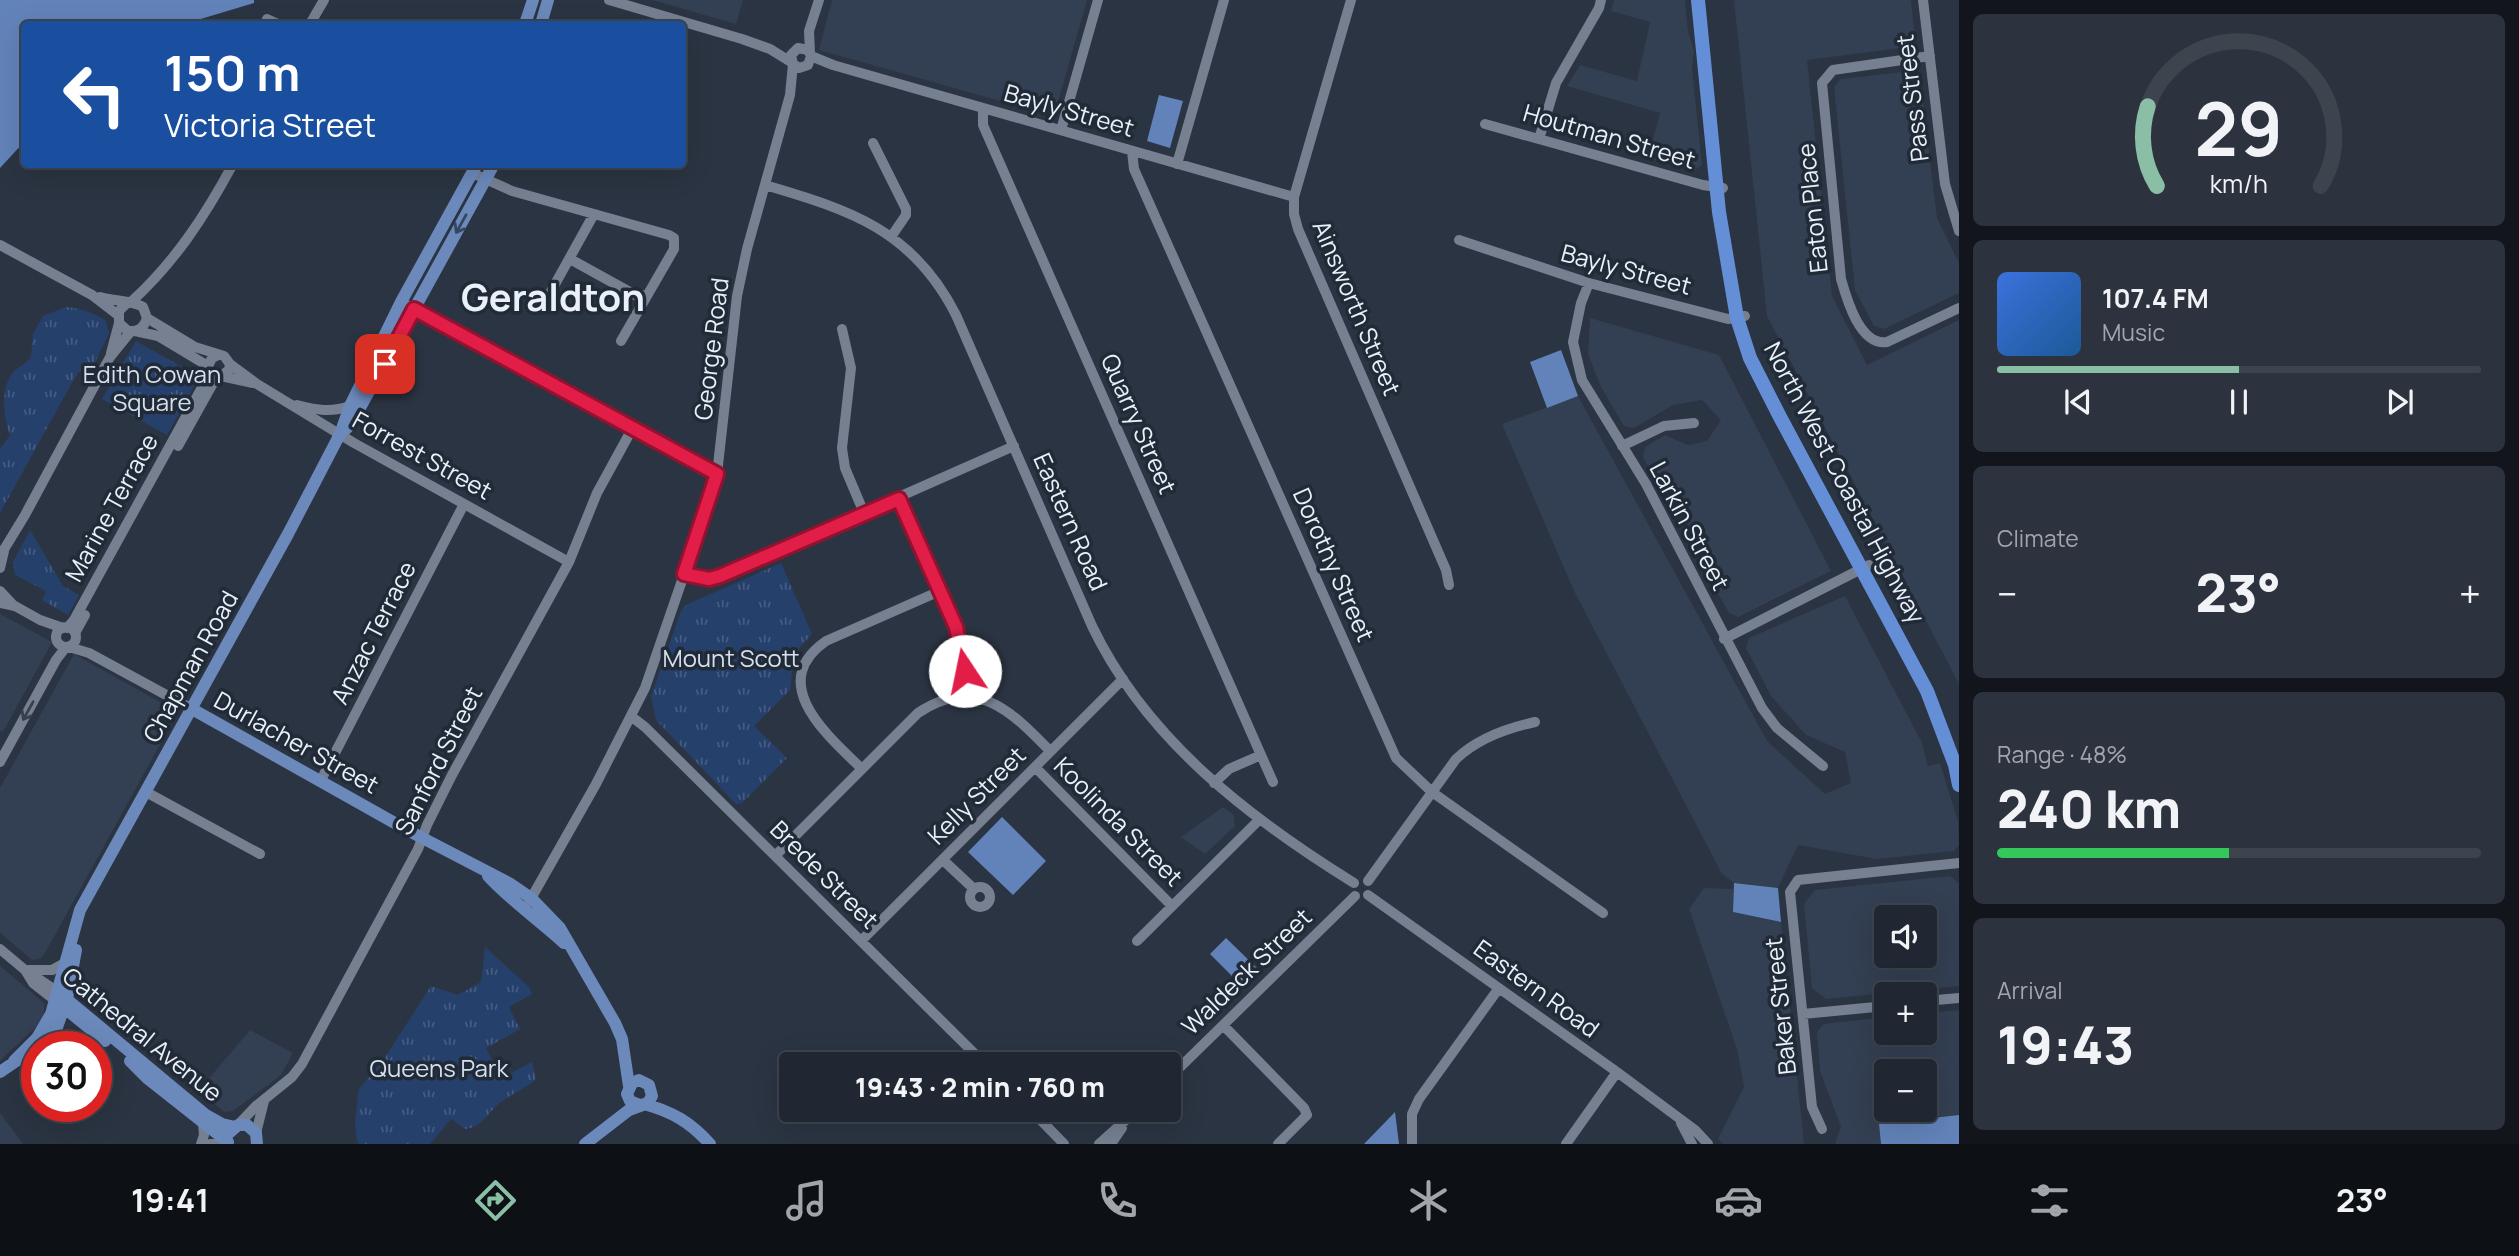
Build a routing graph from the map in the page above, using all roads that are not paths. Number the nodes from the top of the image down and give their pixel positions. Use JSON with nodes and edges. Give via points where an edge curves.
{"nodes":[{"id":1,"x":324,"y":0,"type":"edge"},
{"id":2,"x":533,"y":0,"type":"edge"},
{"id":3,"x":548,"y":0,"type":"edge"},
{"id":4,"x":609,"y":0,"type":"edge"},
{"id":5,"x":819,"y":0,"type":"edge"},
{"id":6,"x":1098,"y":0,"type":"edge"},
{"id":7,"x":1224,"y":0,"type":"edge"},
{"id":8,"x":1351,"y":0,"type":"edge"},
{"id":9,"x":1601,"y":0,"type":"edge"},
{"id":10,"x":1698,"y":0,"type":"edge"},
{"id":11,"x":1923,"y":0,"type":"edge"},
{"id":12,"x":267,"y":19,"type":"dead end"},
{"id":13,"x":271,"y":21,"type":"edge"},
{"id":14,"x":312,"y":21,"type":"edge"},
{"id":15,"x":526,"y":21,"type":"edge"},
{"id":16,"x":542,"y":21,"type":"edge"},
{"id":17,"x":681,"y":21,"type":"edge"},
{"id":18,"x":686,"y":23,"type":"edge"},
{"id":19,"x":809,"y":31,"type":"junction"},
{"id":20,"x":770,"y":49,"type":"junction"},
{"id":21,"x":796,"y":49,"type":"junction"},
{"id":22,"x":1930,"y":56,"type":"junction"},
{"id":23,"x":808,"y":60,"type":"junction"},
{"id":24,"x":792,"y":63,"type":"junction"},
{"id":25,"x":790,"y":95,"type":"junction"},
{"id":26,"x":983,"y":108,"type":"junction"},
{"id":27,"x":1485,"y":124,"type":"dead end"},
{"id":28,"x":1061,"y":130,"type":"junction"},
{"id":29,"x":1539,"y":139,"type":"junction"},
{"id":30,"x":873,"y":143,"type":"dead end"},
{"id":31,"x":1132,"y":151,"type":"junction"},
{"id":32,"x":1177,"y":164,"type":"junction"},
{"id":33,"x":231,"y":168,"type":"edge"},
{"id":34,"x":492,"y":168,"type":"edge"},
{"id":35,"x":475,"y":169,"type":"edge"},
{"id":36,"x":485,"y":180,"type":"junction"},
{"id":37,"x":765,"y":186,"type":"junction"},
{"id":38,"x":1720,"y":188,"type":"junction"},
{"id":39,"x":1294,"y":197,"type":"junction"},
{"id":40,"x":594,"y":214,"type":"junction"},
{"id":41,"x":1959,"y":231,"type":"edge"},
{"id":42,"x":891,"y":237,"type":"junction"},
{"id":43,"x":1459,"y":240,"type":"dead end"},
{"id":44,"x":0,"y":245,"type":"edge"},
{"id":45,"x":570,"y":259,"type":"junction"},
{"id":46,"x":158,"y":278,"type":"junction"},
{"id":47,"x":1589,"y":283,"type":"junction"},
{"id":48,"x":92,"y":295,"type":"junction"},
{"id":49,"x":646,"y":295,"type":"junction"},
{"id":50,"x":401,"y":302,"type":"junction"},
{"id":51,"x":129,"y":303,"type":"junction"},
{"id":52,"x":544,"y":304,"type":"dead end"},
{"id":53,"x":1959,"y":307,"type":"edge"},
{"id":54,"x":414,"y":309,"type":"junction"},
{"id":55,"x":146,"y":314,"type":"junction"},
{"id":56,"x":1741,"y":317,"type":"junction"},
{"id":57,"x":119,"y":319,"type":"junction"},
{"id":58,"x":842,"y":329,"type":"dead end"},
{"id":59,"x":133,"y":331,"type":"junction"},
{"id":60,"x":621,"y":341,"type":"dead end"},
{"id":61,"x":218,"y":355,"type":"junction"},
{"id":62,"x":110,"y":357,"type":"junction"},
{"id":63,"x":230,"y":364,"type":"junction"},
{"id":64,"x":209,"y":367,"type":"junction"},
{"id":65,"x":219,"y":376,"type":"junction"},
{"id":66,"x":257,"y":384,"type":"junction"},
{"id":67,"x":286,"y":402,"type":"junction"},
{"id":68,"x":350,"y":406,"type":"junction"},
{"id":69,"x":1694,"y":423,"type":"dead end"},
{"id":70,"x":632,"y":429,"type":"junction"},
{"id":71,"x":340,"y":435,"type":"junction"},
{"id":72,"x":1014,"y":446,"type":"junction"},
{"id":73,"x":1622,"y":446,"type":"junction"},
{"id":74,"x":717,"y":474,"type":"junction"},
{"id":75,"x":899,"y":499,"type":"junction"},
{"id":76,"x":464,"y":504,"type":"junction"},
{"id":77,"x":864,"y":513,"type":"junction"},
{"id":78,"x":2,"y":554,"type":"edge"},
{"id":79,"x":569,"y":562,"type":"junction"},
{"id":80,"x":1865,"y":567,"type":"junction"},
{"id":81,"x":0,"y":568,"type":"edge"},
{"id":82,"x":684,"y":574,"type":"junction"},
{"id":83,"x":1448,"y":585,"type":"dead end"},
{"id":84,"x":0,"y":591,"type":"edge"},
{"id":85,"x":940,"y":591,"type":"junction"},
{"id":86,"x":0,"y":603,"type":"edge"},
{"id":87,"x":15,"y":606,"type":"junction"},
{"id":88,"x":40,"y":620,"type":"junction"},
{"id":89,"x":69,"y":637,"type":"junction"},
{"id":90,"x":1724,"y":639,"type":"junction"},
{"id":91,"x":1123,"y":679,"type":"junction"},
{"id":92,"x":968,"y":696,"type":"junction"},
{"id":93,"x":192,"y":709,"type":"junction"},
{"id":94,"x":632,"y":717,"type":"junction"},
{"id":95,"x":1535,"y":722,"type":"dead end"},
{"id":96,"x":1050,"y":751,"type":"junction"},
{"id":97,"x":1958,"y":753,"type":"edge"},
{"id":98,"x":1261,"y":755,"type":"junction"},
{"id":99,"x":0,"y":762,"type":"edge"},
{"id":100,"x":1823,"y":766,"type":"dead end"},
{"id":101,"x":1035,"y":767,"type":"junction"},
{"id":102,"x":861,"y":768,"type":"junction"},
{"id":103,"x":321,"y":780,"type":"junction"},
{"id":104,"x":1273,"y":782,"type":"dead end"},
{"id":105,"x":1214,"y":783,"type":"junction"},
{"id":106,"x":1959,"y":785,"type":"edge"},
{"id":107,"x":146,"y":792,"type":"junction"},
{"id":108,"x":1432,"y":792,"type":"junction"},
{"id":109,"x":1260,"y":819,"type":"junction"},
{"id":110,"x":422,"y":837,"type":"junction"},
{"id":111,"x":260,"y":854,"type":"dead end"},
{"id":112,"x":775,"y":856,"type":"junction"},
{"id":113,"x":943,"y":860,"type":"junction"},
{"id":114,"x":1959,"y":863,"type":"edge"},
{"id":115,"x":1368,"y":881,"type":"junction"},
{"id":116,"x":1354,"y":883,"type":"junction"},
{"id":117,"x":974,"y":889,"type":"dead end"},
{"id":118,"x":1368,"y":895,"type":"junction"},
{"id":119,"x":1355,"y":896,"type":"junction"},
{"id":120,"x":528,"y":903,"type":"junction"},
{"id":121,"x":1171,"y":905,"type":"junction"},
{"id":122,"x":1603,"y":913,"type":"dead end"},
{"id":123,"x":77,"y":918,"type":"junction"},
{"id":124,"x":1137,"y":941,"type":"dead end"},
{"id":125,"x":861,"y":942,"type":"junction"},
{"id":126,"x":0,"y":949,"type":"edge"},
{"id":127,"x":65,"y":963,"type":"junction"},
{"id":128,"x":25,"y":970,"type":"junction"},
{"id":129,"x":1499,"y":988,"type":"junction"},
{"id":130,"x":1959,"y":998,"type":"edge"},
{"id":131,"x":61,"y":1000,"type":"junction"},
{"id":132,"x":1937,"y":1001,"type":"edge"},
{"id":133,"x":1874,"y":1007,"type":"edge"},
{"id":134,"x":1803,"y":1014,"type":"junction"},
{"id":135,"x":1223,"y":1025,"type":"junction"},
{"id":136,"x":90,"y":1029,"type":"junction"},
{"id":137,"x":56,"y":1030,"type":"joint"},
{"id":138,"x":973,"y":1052,"type":"edge"},
{"id":139,"x":21,"y":1057,"type":"edge"},
{"id":140,"x":625,"y":1057,"type":"junction"},
{"id":141,"x":14,"y":1061,"type":"junction"},
{"id":142,"x":1181,"y":1066,"type":"edge"},
{"id":143,"x":0,"y":1072,"type":"edge"},
{"id":144,"x":1617,"y":1072,"type":"junction"},
{"id":145,"x":649,"y":1087,"type":"junction"},
{"id":146,"x":628,"y":1088,"type":"junction"},
{"id":147,"x":264,"y":1101,"type":"junction"},
{"id":148,"x":642,"y":1105,"type":"junction"},
{"id":149,"x":671,"y":1112,"type":"junction"},
{"id":150,"x":1679,"y":1118,"type":"junction"},
{"id":151,"x":1043,"y":1122,"type":"edge"},
{"id":152,"x":1124,"y":1122,"type":"edge"},
{"id":153,"x":1128,"y":1122,"type":"edge"},
{"id":154,"x":203,"y":1123,"type":"junction"},
{"id":155,"x":237,"y":1126,"type":"junction"},
{"id":156,"x":608,"y":1126,"type":"junction"},
{"id":157,"x":1822,"y":1129,"type":"dead end"},
{"id":158,"x":1061,"y":1140,"type":"edge"},
{"id":159,"x":258,"y":1141,"type":"edge"},
{"id":160,"x":227,"y":1143,"type":"edge"},
{"id":161,"x":201,"y":1144,"type":"edge"},
{"id":162,"x":210,"y":1144,"type":"edge"},
{"id":163,"x":585,"y":1144,"type":"edge"},
{"id":164,"x":710,"y":1144,"type":"edge"},
{"id":165,"x":1071,"y":1144,"type":"edge"},
{"id":166,"x":1099,"y":1144,"type":"edge"},
{"id":167,"x":1111,"y":1144,"type":"edge"},
{"id":168,"x":1278,"y":1144,"type":"edge"},
{"id":169,"x":1412,"y":1144,"type":"edge"},
{"id":170,"x":1566,"y":1144,"type":"edge"},
{"id":171,"x":1692,"y":1144,"type":"edge"},
{"id":172,"x":1708,"y":1144,"type":"edge"}],
"edges":[{"from":1,"to":14,"type":"street"},
{"from":2,"to":15,"type":"main road"},
{"from":3,"to":16,"type":"main road"},
{"from":4,"to":17,"type":"street"},
{"from":5,"to":19,"type":"street"},
{"from":6,"to":28,"type":"street"},
{"from":7,"to":32,"type":"street"},
{"from":8,"to":39,"type":"street","name":"Ainsworth Street"},
{"from":9,"to":29,"type":"street","via":[[1556,82]]},
{"from":10,"to":38,"type":"highway","name":"North West Coastal Highway"},
{"from":11,"to":22,"type":"street","name":"Pass Street"},
{"from":12,"to":13,"type":"street"},
{"from":18,"to":20,"type":"street"},
{"from":19,"to":21,"type":"street"},
{"from":19,"to":23,"type":"street"},
{"from":20,"to":21,"type":"street"},
{"from":20,"to":24,"type":"street"},
{"from":21,"to":23,"type":"street","via":[[804,48]]},
{"from":21,"to":24,"type":"street"},
{"from":22,"to":41,"type":"street","name":"Pass Street","via":[[1945,184]]},
{"from":22,"to":53,"type":"street","name":"Eaton Place","via":[[1833,70],[1822,83],[1841,279],[1865,335],[1874,341],[1888,342]]},
{"from":23,"to":24,"type":"street","via":[[799,68]]},
{"from":23,"to":25,"type":"street","name":"George Road"},
{"from":23,"to":26,"type":"street","name":"Bayly Street"},
{"from":24,"to":25,"type":"street","name":"George Road"},
{"from":25,"to":37,"type":"street","name":"George Road"},
{"from":26,"to":28,"type":"street","name":"Bayly Street"},
{"from":26,"to":98,"type":"street","name":"Quarry Street","via":[[983,125]]},
{"from":27,"to":29,"type":"street","name":"Houtman Street"},
{"from":28,"to":31,"type":"street","name":"Bayly Street"},
{"from":29,"to":38,"type":"street","name":"Houtman Street"},
{"from":30,"to":42,"type":"street","via":[[906,209]]},
{"from":31,"to":32,"type":"street","name":"Bayly Street"},
{"from":31,"to":108,"type":"street","name":"Dorothy Street","via":[[1140,182],[1396,758]]},
{"from":32,"to":39,"type":"street","name":"Bayly Street"},
{"from":33,"to":46,"type":"street","via":[[198,226]]},
{"from":34,"to":36,"type":"main road","name":"Chapman Road"},
{"from":35,"to":36,"type":"street"},
{"from":35,"to":50,"type":"main road","name":"Chapman Road"},
{"from":36,"to":40,"type":"street"},
{"from":36,"to":54,"type":"main road","name":"Chapman Road","one_way":true},
{"from":37,"to":42,"type":"street","name":"Eastern Road","via":[[842,209]]},
{"from":37,"to":74,"type":"street","name":"George Road","via":[[737,296]]},
{"from":38,"to":56,"type":"highway","name":"North West Coastal Highway"},
{"from":39,"to":83,"type":"street","name":"Ainsworth Street","via":[[1298,229],[1446,570]]},
{"from":40,"to":45,"type":"street"},
{"from":40,"to":49,"type":"street","via":[[674,239],[674,249]]},
{"from":42,"to":72,"type":"street","name":"Eastern Road","via":[[928,272],[949,302]]},
{"from":43,"to":47,"type":"street","name":"Bayly Street"},
{"from":44,"to":48,"type":"street"},
{"from":45,"to":49,"type":"street","via":[[637,296]]},
{"from":45,"to":52,"type":"street"},
{"from":46,"to":51,"type":"street"},
{"from":46,"to":55,"type":"street"},
{"from":47,"to":56,"type":"street","name":"Bayly Street","via":[[1728,319]]},
{"from":47,"to":73,"type":"street","name":"Larkin Street","via":[[1573,342],[1582,380]]},
{"from":48,"to":51,"type":"street"},
{"from":48,"to":57,"type":"street"},
{"from":49,"to":60,"type":"street"},
{"from":50,"to":54,"type":"street"},
{"from":50,"to":68,"type":"main road","name":"Chapman Road"},
{"from":51,"to":55,"type":"street","via":[[139,304]]},
{"from":51,"to":57,"type":"street","via":[[121,308]]},
{"from":54,"to":70,"type":"street"},
{"from":54,"to":71,"type":"main road","name":"Chapman Road","via":[[351,424]]},
{"from":55,"to":59,"type":"street","via":[[143,326]]},
{"from":55,"to":61,"type":"street","via":[[195,348]]},
{"from":56,"to":80,"type":"highway","name":"North West Coastal Highway","via":[[1750,358]]},
{"from":57,"to":59,"type":"street","via":[[125,329]]},
{"from":57,"to":62,"type":"street"},
{"from":58,"to":77,"type":"street","via":[[851,368],[842,448],[845,468]]},
{"from":59,"to":62,"type":"street"},
{"from":59,"to":64,"type":"street","via":[[158,336]]},
{"from":61,"to":63,"type":"street"},
{"from":61,"to":64,"type":"street"},
{"from":62,"to":78,"type":"street"},
{"from":63,"to":65,"type":"street"},
{"from":63,"to":66,"type":"street","name":"Forrest Street"},
{"from":64,"to":65,"type":"street"},
{"from":64,"to":89,"type":"street","name":"Marine Terrace"},
{"from":65,"to":66,"type":"street","name":"Forrest Street"},
{"from":65,"to":89,"type":"street","name":"Marine Terrace"},
{"from":66,"to":67,"type":"street","name":"Forrest Street"},
{"from":67,"to":68,"type":"street","via":[[322,411]]},
{"from":67,"to":71,"type":"street","name":"Forrest Street"},
{"from":68,"to":71,"type":"main road","name":"Chapman Road"},
{"from":69,"to":73,"type":"street","via":[[1664,426]]},
{"from":70,"to":74,"type":"street"},
{"from":70,"to":79,"type":"street","name":"Sanford Street","via":[[597,494]]},
{"from":71,"to":76,"type":"street","name":"Forrest Street"},
{"from":71,"to":93,"type":"main road","name":"Chapman Road"},
{"from":72,"to":75,"type":"street"},
{"from":72,"to":91,"type":"street","name":"Eastern Road","via":[[1092,626]]},
{"from":73,"to":90,"type":"street","name":"Larkin Street"},
{"from":74,"to":82,"type":"street","name":"George Road"},
{"from":75,"to":77,"type":"street"},
{"from":75,"to":85,"type":"street"},
{"from":76,"to":79,"type":"street","name":"Forrest Street"},
{"from":76,"to":103,"type":"street","name":"Anzac Terrace"},
{"from":77,"to":82,"type":"street","via":[[720,576],[709,579]]},
{"from":78,"to":81,"type":"street"},
{"from":79,"to":110,"type":"street","name":"Sanford Street"},
{"from":80,"to":90,"type":"street"},
{"from":80,"to":97,"type":"highway","name":"North West Coastal Highway","via":[[1928,679]]},
{"from":80,"to":106,"type":"highway","name":"North West Coastal Highway","via":[[1927,691]]},
{"from":82,"to":94,"type":"street","name":"George Road"},
{"from":84,"to":87,"type":"street","name":"Durlacher Street"},
{"from":85,"to":92,"type":"street","via":[[960,640]]},
{"from":85,"to":102,"type":"street","via":[[826,641],[806,660],[802,692],[810,712]]},
{"from":86,"to":87,"type":"street","name":"Durlacher Street"},
{"from":87,"to":88,"type":"street","name":"Durlacher Street"},
{"from":88,"to":89,"type":"street","name":"Durlacher Street"},
{"from":88,"to":89,"type":"street","name":"Durlacher Street","via":[[60,645]]},
{"from":89,"to":93,"type":"street","name":"Durlacher Street","via":[[89,653]]},
{"from":89,"to":99,"type":"street","name":"Marine Terrace","one_way":true},
{"from":90,"to":100,"type":"street","name":"Larkin Street","via":[[1776,728]]},
{"from":91,"to":96,"type":"street","name":"Kelly Street"},
{"from":91,"to":105,"type":"street","name":"Eastern Road","via":[[1187,758]]},
{"from":92,"to":96,"type":"street","via":[[1002,706]]},
{"from":92,"to":102,"type":"street","via":[[941,700],[918,713]]},
{"from":93,"to":103,"type":"main road","name":"Durlacher Street"},
{"from":93,"to":107,"type":"main road","name":"Chapman Road"},
{"from":94,"to":112,"type":"street","name":"Brede Street"},
{"from":94,"to":120,"type":"street","name":"George Road"},
{"from":95,"to":108,"type":"street","via":[[1469,747]]},
{"from":96,"to":101,"type":"street","name":"Kelly Street"},
{"from":98,"to":104,"type":"street","name":"Quarry Street"},
{"from":98,"to":105,"type":"street","via":[[1229,769]]},
{"from":101,"to":113,"type":"street","name":"Kelly Street"},
{"from":101,"to":121,"type":"street","name":"Koolinda Street"},
{"from":102,"to":112,"type":"street"},
{"from":103,"to":110,"type":"main road","name":"Durlacher Street"},
{"from":105,"to":109,"type":"street","name":"Eastern Road"},
{"from":107,"to":111,"type":"street"},
{"from":107,"to":123,"type":"main road","name":"Chapman Road"},
{"from":108,"to":115,"type":"street"},
{"from":108,"to":122,"type":"street","name":"Dorothy Street"},
{"from":109,"to":116,"type":"street","name":"Eastern Road"},
{"from":109,"to":121,"type":"street"},
{"from":110,"to":120,"type":"main road","name":"Durlacher Street","via":[[483,871],[503,892]]},
{"from":110,"to":147,"type":"street","name":"Sanford Street","via":[[302,1064]]},
{"from":112,"to":125,"type":"street","name":"Brede Street"},
{"from":113,"to":117,"type":"street"},
{"from":113,"to":125,"type":"street","name":"Kelly Street"},
{"from":114,"to":134,"type":"street","name":"Baker Street","via":[[1798,880],[1790,892]]},
{"from":115,"to":116,"type":"street"},
{"from":115,"to":118,"type":"street"},
{"from":116,"to":119,"type":"street"},
{"from":118,"to":119,"type":"street"},
{"from":118,"to":129,"type":"street","name":"Eastern Road"},
{"from":119,"to":135,"type":"street","name":"Waldeck Street"},
{"from":120,"to":140,"type":"main road","name":"Durlacher Street","via":[[572,950],[615,1023]]},
{"from":121,"to":124,"type":"street"},
{"from":123,"to":127,"type":"main road","name":"Chapman Road"},
{"from":123,"to":131,"type":"main road","name":"Chapman Road","via":[[76,952]]},
{"from":125,"to":138,"type":"street","name":"Brede Street"},
{"from":126,"to":128,"type":"street","name":"Cathedral Avenue"},
{"from":127,"to":128,"type":"street","via":[[52,970]]},
{"from":127,"to":131,"type":"main road","name":"Chapman Road"},
{"from":128,"to":131,"type":"street","name":"Cathedral Avenue","via":[[33,983]]},
{"from":129,"to":144,"type":"street","name":"Eastern Road"},
{"from":129,"to":169,"type":"street","via":[[1419,1099],[1412,1114]]},
{"from":130,"to":132,"type":"street"},
{"from":131,"to":136,"type":"main road","name":"Cathedral Avenue"},
{"from":131,"to":137,"type":"main road"},
{"from":131,"to":141,"type":"main road","via":[[37,1038]]},
{"from":131,"to":155,"type":"main road","name":"Cathedral Avenue","via":[[206,1115]]},
{"from":133,"to":134,"type":"street"},
{"from":134,"to":157,"type":"street","name":"Baker Street","via":[[1812,1107]]},
{"from":135,"to":142,"type":"street","name":"Waldeck Street"},
{"from":135,"to":168,"type":"street","via":[[1304,1108],[1307,1115]]},
{"from":136,"to":137,"type":"main road","via":[[73,1024]]},
{"from":136,"to":154,"type":"main road","name":"Cathedral Avenue"},
{"from":139,"to":141,"type":"main road"},
{"from":140,"to":145,"type":"main road","name":"Durlacher Street"},
{"from":140,"to":146,"type":"main road","name":"Durlacher Street"},
{"from":141,"to":143,"type":"main road"},
{"from":144,"to":150,"type":"street","name":"Eastern Road"},
{"from":144,"to":170,"type":"street"},
{"from":145,"to":146,"type":"main road","via":[[639,1080]]},
{"from":145,"to":148,"type":"main road","via":[[650,1100]]},
{"from":145,"to":149,"type":"main road","name":"Durlacher Street"},
{"from":146,"to":148,"type":"main road","via":[[630,1101]]},
{"from":146,"to":156,"type":"main road"},
{"from":147,"to":155,"type":"street","name":"Sanford Street"},
{"from":147,"to":159,"type":"street"},
{"from":148,"to":149,"type":"main road","name":"Durlacher Street"},
{"from":148,"to":156,"type":"main road"},
{"from":149,"to":164,"type":"main road","name":"Durlacher Street"},
{"from":150,"to":171,"type":"street","name":"Eastern Road"},
{"from":150,"to":172,"type":"street","name":"Eastern Road"},
{"from":151,"to":158,"type":"street"},
{"from":152,"to":166,"type":"street"},
{"from":153,"to":167,"type":"street"},
{"from":154,"to":160,"type":"main road","name":"Cathedral Avenue"},
{"from":154,"to":161,"type":"street"},
{"from":155,"to":159,"type":"main road","name":"Cathedral Avenue","via":[[251,1126]]},
{"from":155,"to":160,"type":"main road"},
{"from":156,"to":163,"type":"main road"},
{"from":158,"to":165,"type":"street"},
{"from":160,"to":162,"type":"street"}]}
